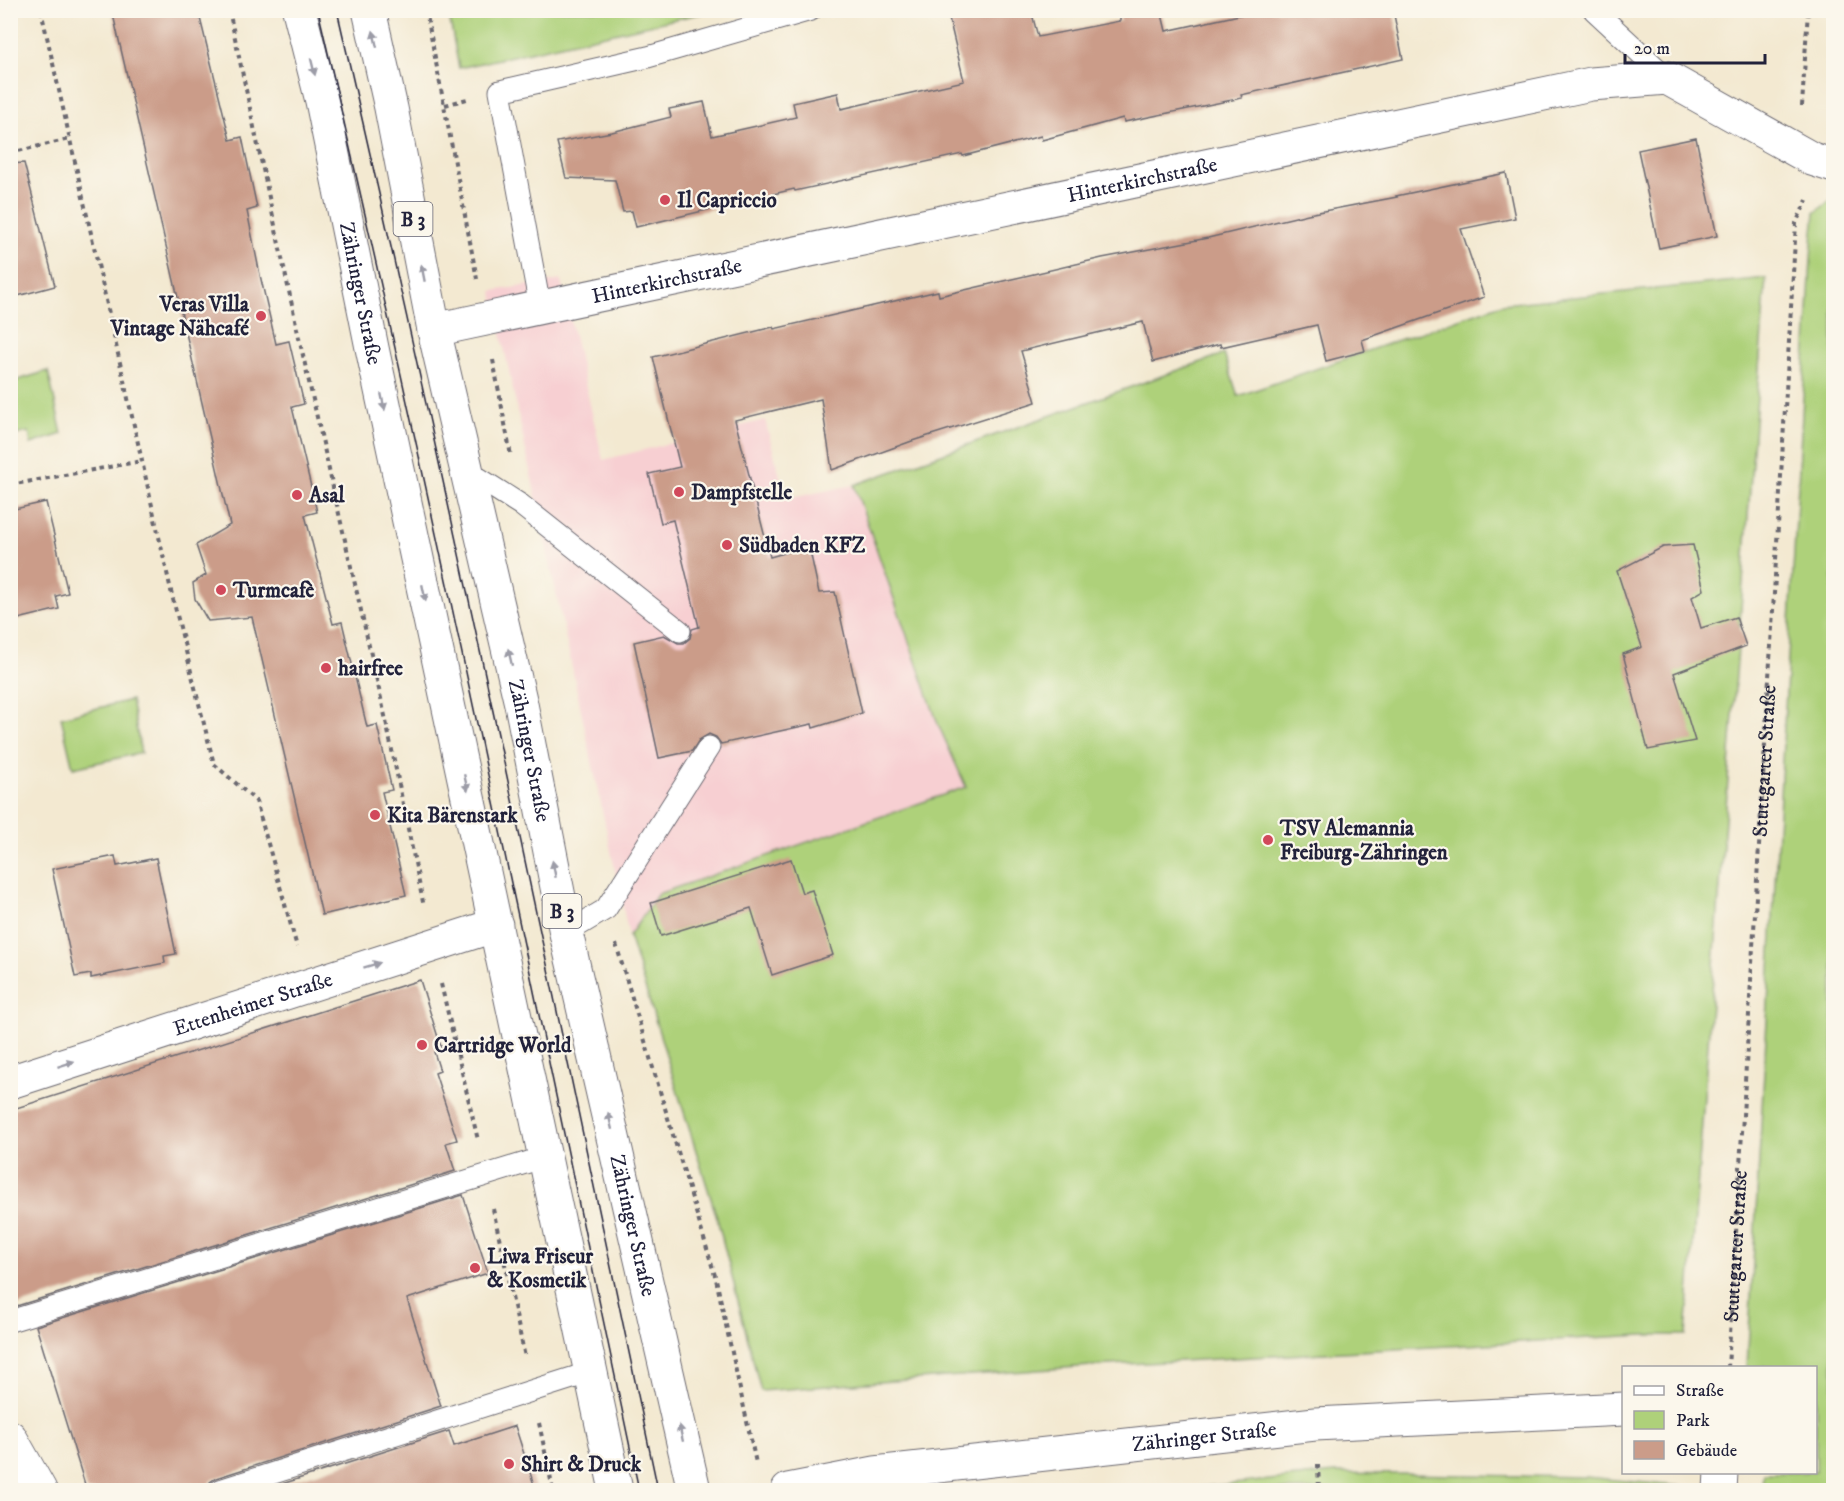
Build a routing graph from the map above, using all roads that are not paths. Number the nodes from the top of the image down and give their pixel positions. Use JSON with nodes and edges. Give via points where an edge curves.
{"nodes":[{"id":1,"x":299,"y":10,"type":"edge"},
{"id":2,"x":369,"y":10,"type":"edge"},
{"id":3,"x":811,"y":10,"type":"edge"},
{"id":4,"x":1594,"y":10,"type":"edge"},
{"id":5,"x":1667,"y":78,"type":"junction"},
{"id":6,"x":1818,"y":160,"type":"edge"},
{"id":7,"x":540,"y":307,"type":"junction"},
{"id":8,"x":434,"y":330,"type":"junction"},
{"id":9,"x":466,"y":470,"type":"junction"},
{"id":10,"x":680,"y":631,"type":"dead end"},
{"id":11,"x":709,"y":747,"type":"dead end"},
{"id":12,"x":496,"y":925,"type":"junction"},
{"id":13,"x":566,"y":933,"type":"junction"},
{"id":14,"x":10,"y":1082,"type":"edge"},
{"id":15,"x":545,"y":1156,"type":"junction"},
{"id":16,"x":10,"y":1321,"type":"edge"},
{"id":17,"x":591,"y":1372,"type":"junction"},
{"id":18,"x":1622,"y":1409,"type":"edge"},
{"id":19,"x":10,"y":1437,"type":"edge"},
{"id":20,"x":1721,"y":1474,"type":"edge"},
{"id":21,"x":40,"y":1491,"type":"edge"},
{"id":22,"x":220,"y":1491,"type":"edge"},
{"id":23,"x":616,"y":1491,"type":"edge"},
{"id":24,"x":694,"y":1491,"type":"edge"},
{"id":25,"x":788,"y":1491,"type":"edge"},
{"id":26,"x":1720,"y":1491,"type":"edge"}],
"edges":[{"from":1,"to":12,"type":"main road","name":"Zähringer Straße","one_way":true,"via":[[322,101]]},
{"from":8,"to":2,"type":"main road","name":"Zähringer Straße","number":"B 3","one_way":true},
{"from":3,"to":7,"type":"lane","via":[[648,57],[500,91]]},
{"from":4,"to":5,"type":"lane"},
{"from":5,"to":6,"type":"main road"},
{"from":5,"to":7,"type":"main road","name":"Hinterkirchstraße","via":[[1591,84]]},
{"from":7,"to":8,"type":"main road","name":"Hinterkirchstraße"},
{"from":8,"to":9,"type":"main road","name":"Zähringer Straße","number":"B 3"},
{"from":9,"to":10,"type":"lane","via":[[521,505]]},
{"from":13,"to":9,"type":"main road","name":"Zähringer Straße","number":"B 3","one_way":true,"via":[[521,704]]},
{"from":11,"to":13,"type":"lane","via":[[606,909]]},
{"from":14,"to":12,"type":"main road","name":"Ettenheimer Straße","one_way":true},
{"from":12,"to":15,"type":"main road","name":"Zähringer Straße"},
{"from":24,"to":13,"type":"main road","name":"Zähringer Straße","number":"B 3","one_way":true},
{"from":15,"to":16,"type":"lane"},
{"from":15,"to":17,"type":"main road","name":"Zähringer Straße"},
{"from":17,"to":22,"type":"lane"},
{"from":17,"to":23,"type":"main road","name":"Zähringer Straße"},
{"from":18,"to":25,"type":"main road","name":"Zähringer Straße","via":[[1315,1424],[875,1473]]},
{"from":19,"to":21,"type":"main road"},
{"from":20,"to":26,"type":"main road"}]}
